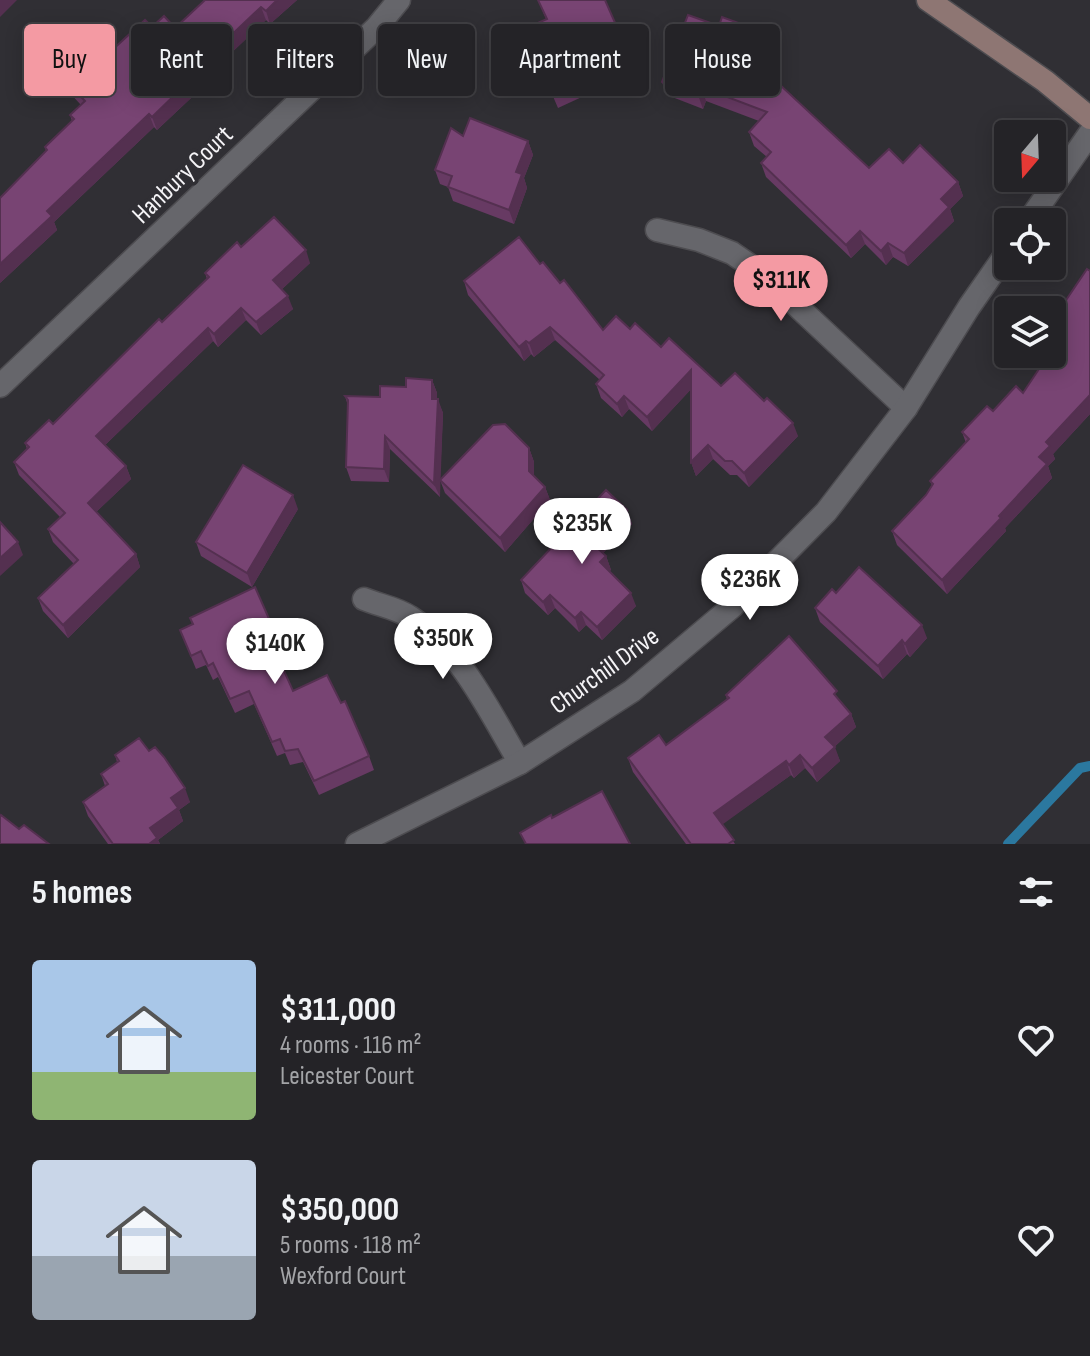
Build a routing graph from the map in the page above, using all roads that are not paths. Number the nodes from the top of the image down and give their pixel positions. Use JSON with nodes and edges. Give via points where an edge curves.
{"nodes":[{"id":1,"x":399,"y":0,"type":"edge"},
{"id":2,"x":928,"y":0,"type":"edge"},
{"id":3,"x":1090,"y":118,"type":"edge"},
{"id":4,"x":1090,"y":133,"type":"edge"},
{"id":5,"x":1038,"y":208,"type":"edge"},
{"id":6,"x":657,"y":230,"type":"dead end"},
{"id":7,"x":994,"y":271,"type":"edge"},
{"id":8,"x":0,"y":386,"type":"edge"},
{"id":9,"x":906,"y":408,"type":"junction"},
{"id":10,"x":364,"y":599,"type":"dead end"},
{"id":11,"x":520,"y":763,"type":"junction"},
{"id":12,"x":357,"y":844,"type":"edge"}],
"edges":[{"from":1,"to":8,"type":"street","name":"Hanbury Court","via":[[377,27]]},
{"from":2,"to":3,"type":"main road"},
{"from":4,"to":5,"type":"street"},
{"from":6,"to":9,"type":"street","via":[[732,253],[764,275]]},
{"from":7,"to":9,"type":"street","name":"Churchill Drive"},
{"from":9,"to":11,"type":"street","name":"Churchill Drive","via":[[826,512],[733,606],[632,691]]},
{"from":10,"to":11,"type":"street","via":[[407,615],[443,642]]},
{"from":11,"to":12,"type":"street","name":"Churchill Drive"}]}
